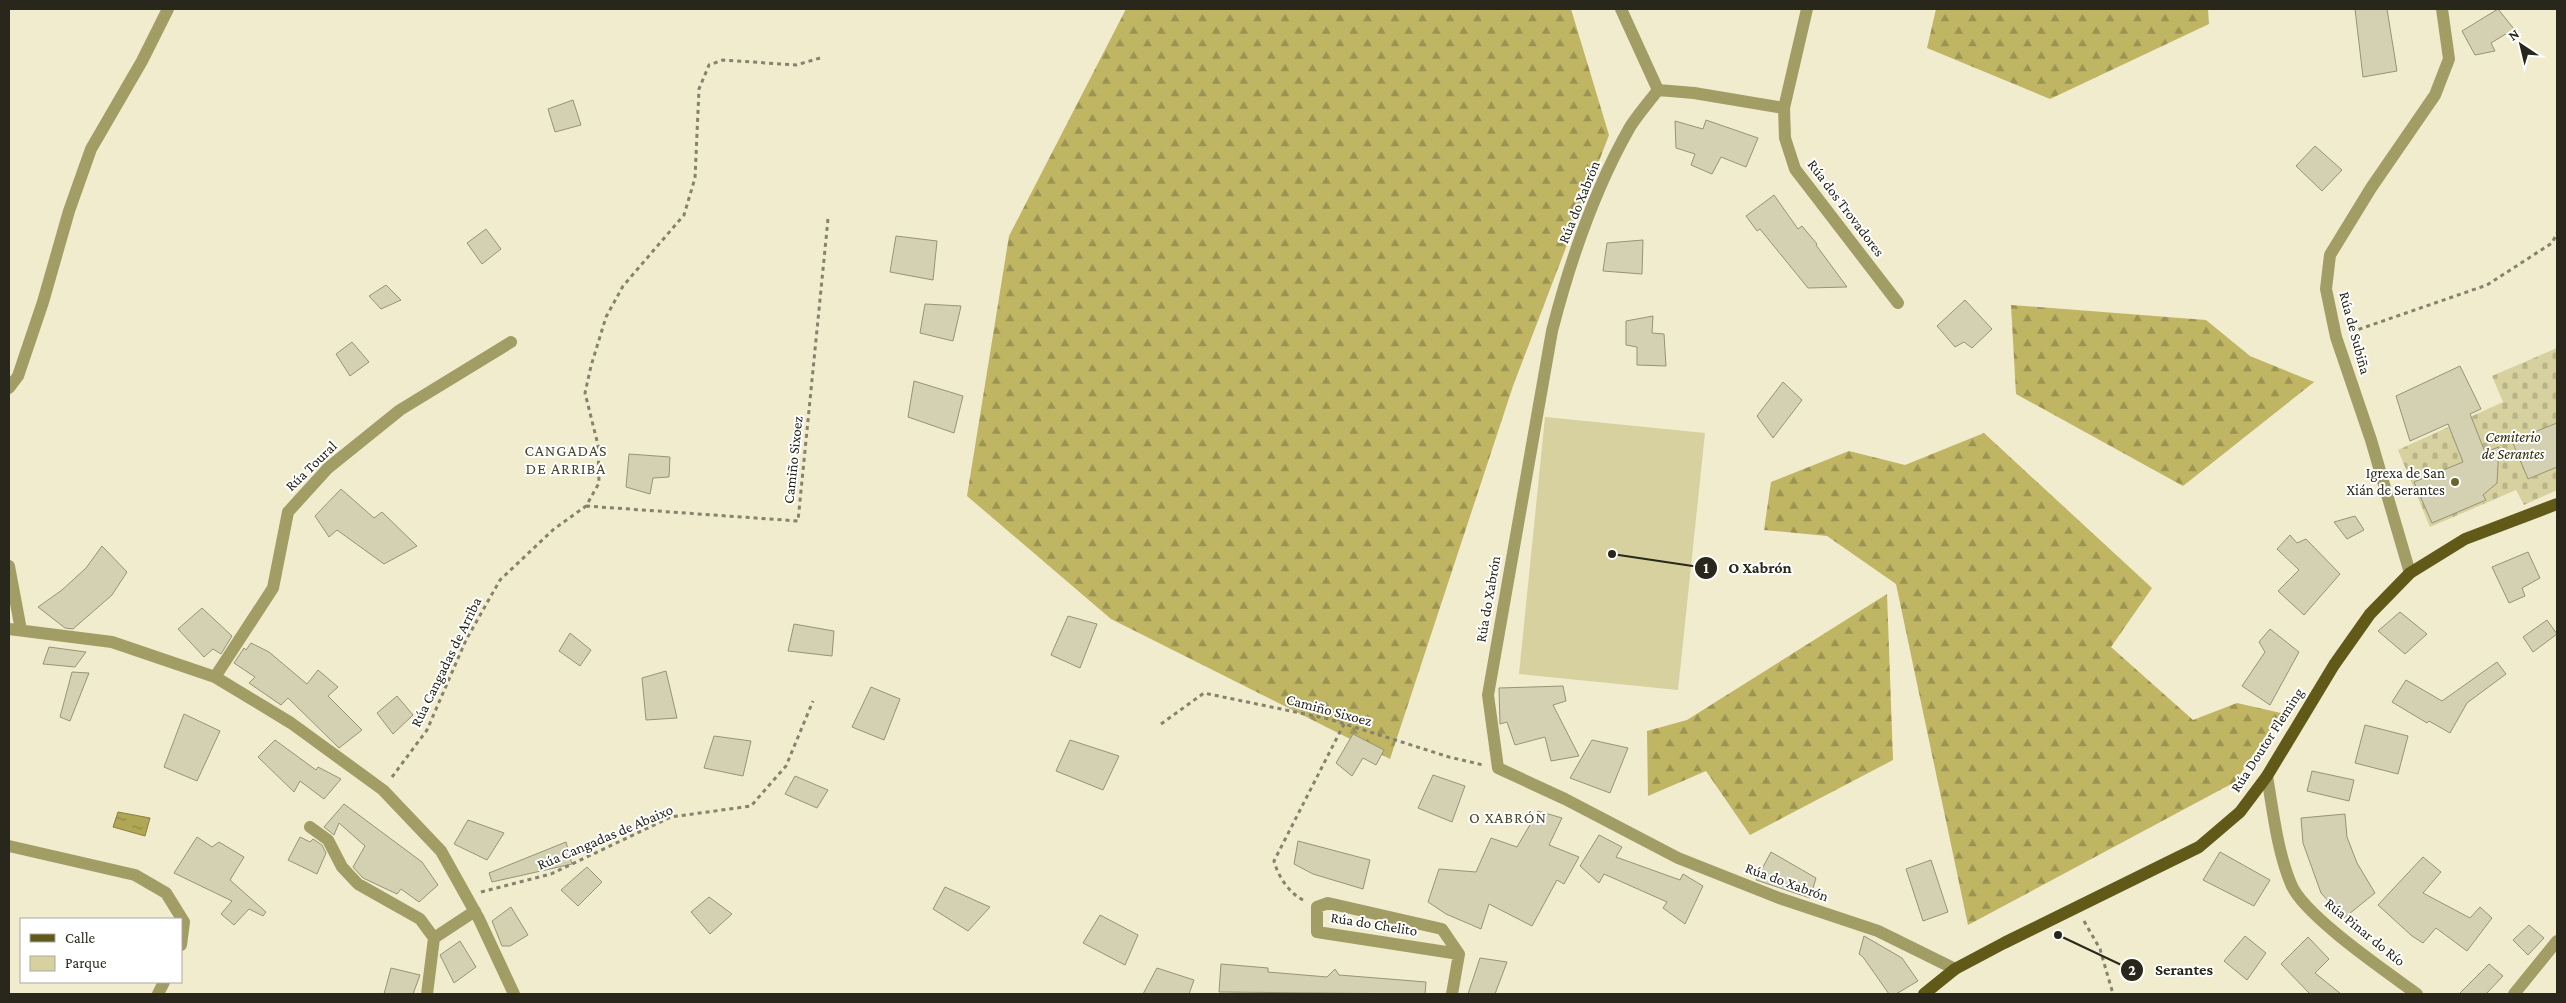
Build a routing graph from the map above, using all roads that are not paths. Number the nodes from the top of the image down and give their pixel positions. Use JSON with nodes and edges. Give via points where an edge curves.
{"nodes":[{"id":1,"x":168,"y":9,"type":"edge"},
{"id":2,"x":1621,"y":9,"type":"edge"},
{"id":3,"x":1807,"y":9,"type":"edge"},
{"id":4,"x":2442,"y":9,"type":"edge"},
{"id":5,"x":1658,"y":90,"type":"junction"},
{"id":6,"x":1784,"y":108,"type":"junction"},
{"id":7,"x":1898,"y":302,"type":"dead end"},
{"id":8,"x":511,"y":342,"type":"dead end"},
{"id":9,"x":9,"y":388,"type":"edge"},
{"id":10,"x":2557,"y":504,"type":"edge"},
{"id":11,"x":9,"y":566,"type":"edge"},
{"id":12,"x":2410,"y":573,"type":"junction"},
{"id":13,"x":15,"y":630,"type":"edge"},
{"id":14,"x":215,"y":677,"type":"junction"},
{"id":15,"x":2267,"y":776,"type":"junction"},
{"id":16,"x":310,"y":827,"type":"dead end"},
{"id":17,"x":9,"y":846,"type":"edge"},
{"id":18,"x":475,"y":911,"type":"junction"},
{"id":19,"x":182,"y":918,"type":"edge"},
{"id":20,"x":182,"y":919,"type":"edge"},
{"id":21,"x":182,"y":937,"type":"edge"},
{"id":22,"x":434,"y":938,"type":"junction"},
{"id":23,"x":2557,"y":941,"type":"edge"},
{"id":24,"x":1458,"y":954,"type":"junction"},
{"id":25,"x":1955,"y":969,"type":"junction"},
{"id":26,"x":427,"y":994,"type":"edge"},
{"id":27,"x":514,"y":994,"type":"edge"},
{"id":28,"x":1452,"y":994,"type":"edge"},
{"id":29,"x":1924,"y":994,"type":"edge"},
{"id":30,"x":2417,"y":994,"type":"edge"},
{"id":31,"x":2514,"y":994,"type":"edge"}],
"edges":[{"from":1,"to":9,"type":"street","via":[[91,149],[68,211],[18,376]]},
{"from":2,"to":5,"type":"street"},
{"from":3,"to":6,"type":"street","name":"Rúa dos Trovadores"},
{"from":4,"to":12,"type":"street","name":"Rúa de Subiña","via":[[2449,60],[2435,95],[2330,255],[2326,288],[2336,337],[2371,440]]},
{"from":5,"to":6,"type":"street"},
{"from":5,"to":25,"type":"street","name":"Rúa do Xabrón","via":[[1631,126],[1599,189],[1552,332],[1488,695],[1498,768],[1566,799],[1678,858],[1779,898],[1878,931]]},
{"from":6,"to":7,"type":"street","name":"Rúa dos Trovadores","via":[[1785,138],[1795,169]]},
{"from":8,"to":14,"type":"street","name":"Rúa Toural","via":[[400,410],[328,468],[288,512],[273,588]]},
{"from":10,"to":12,"type":"main road","name":"Rúa Doutor Fleming","via":[[2465,539]]},
{"from":11,"to":13,"type":"street"},
{"from":12,"to":15,"type":"main road","name":"Rúa Doutor Fleming","via":[[2365,621],[2334,665]]},
{"from":13,"to":14,"type":"street","via":[[112,642]]},
{"from":14,"to":18,"type":"street","via":[[291,723],[383,790],[442,851]]},
{"from":15,"to":25,"type":"main road","name":"Rúa Doutor Fleming","via":[[2240,812],[2199,846]]},
{"from":15,"to":30,"type":"street","name":"Rúa Pinar do Río","via":[[2281,855],[2291,886],[2318,918]]},
{"from":16,"to":22,"type":"street","via":[[328,840],[342,867],[358,884],[420,920]]},
{"from":17,"to":19,"type":"street","via":[[135,875],[166,893]]},
{"from":18,"to":22,"type":"street"},
{"from":18,"to":27,"type":"street"},
{"from":20,"to":21,"type":"street"},
{"from":22,"to":26,"type":"street"},
{"from":23,"to":31,"type":"street"},
{"from":24,"to":24,"type":"street","name":"Rúa do Chelito","via":[[1442,929],[1328,902],[1317,907],[1317,932]]},
{"from":24,"to":28,"type":"street"},
{"from":25,"to":29,"type":"main road","name":"Rúa Doutor Fleming"}]}
